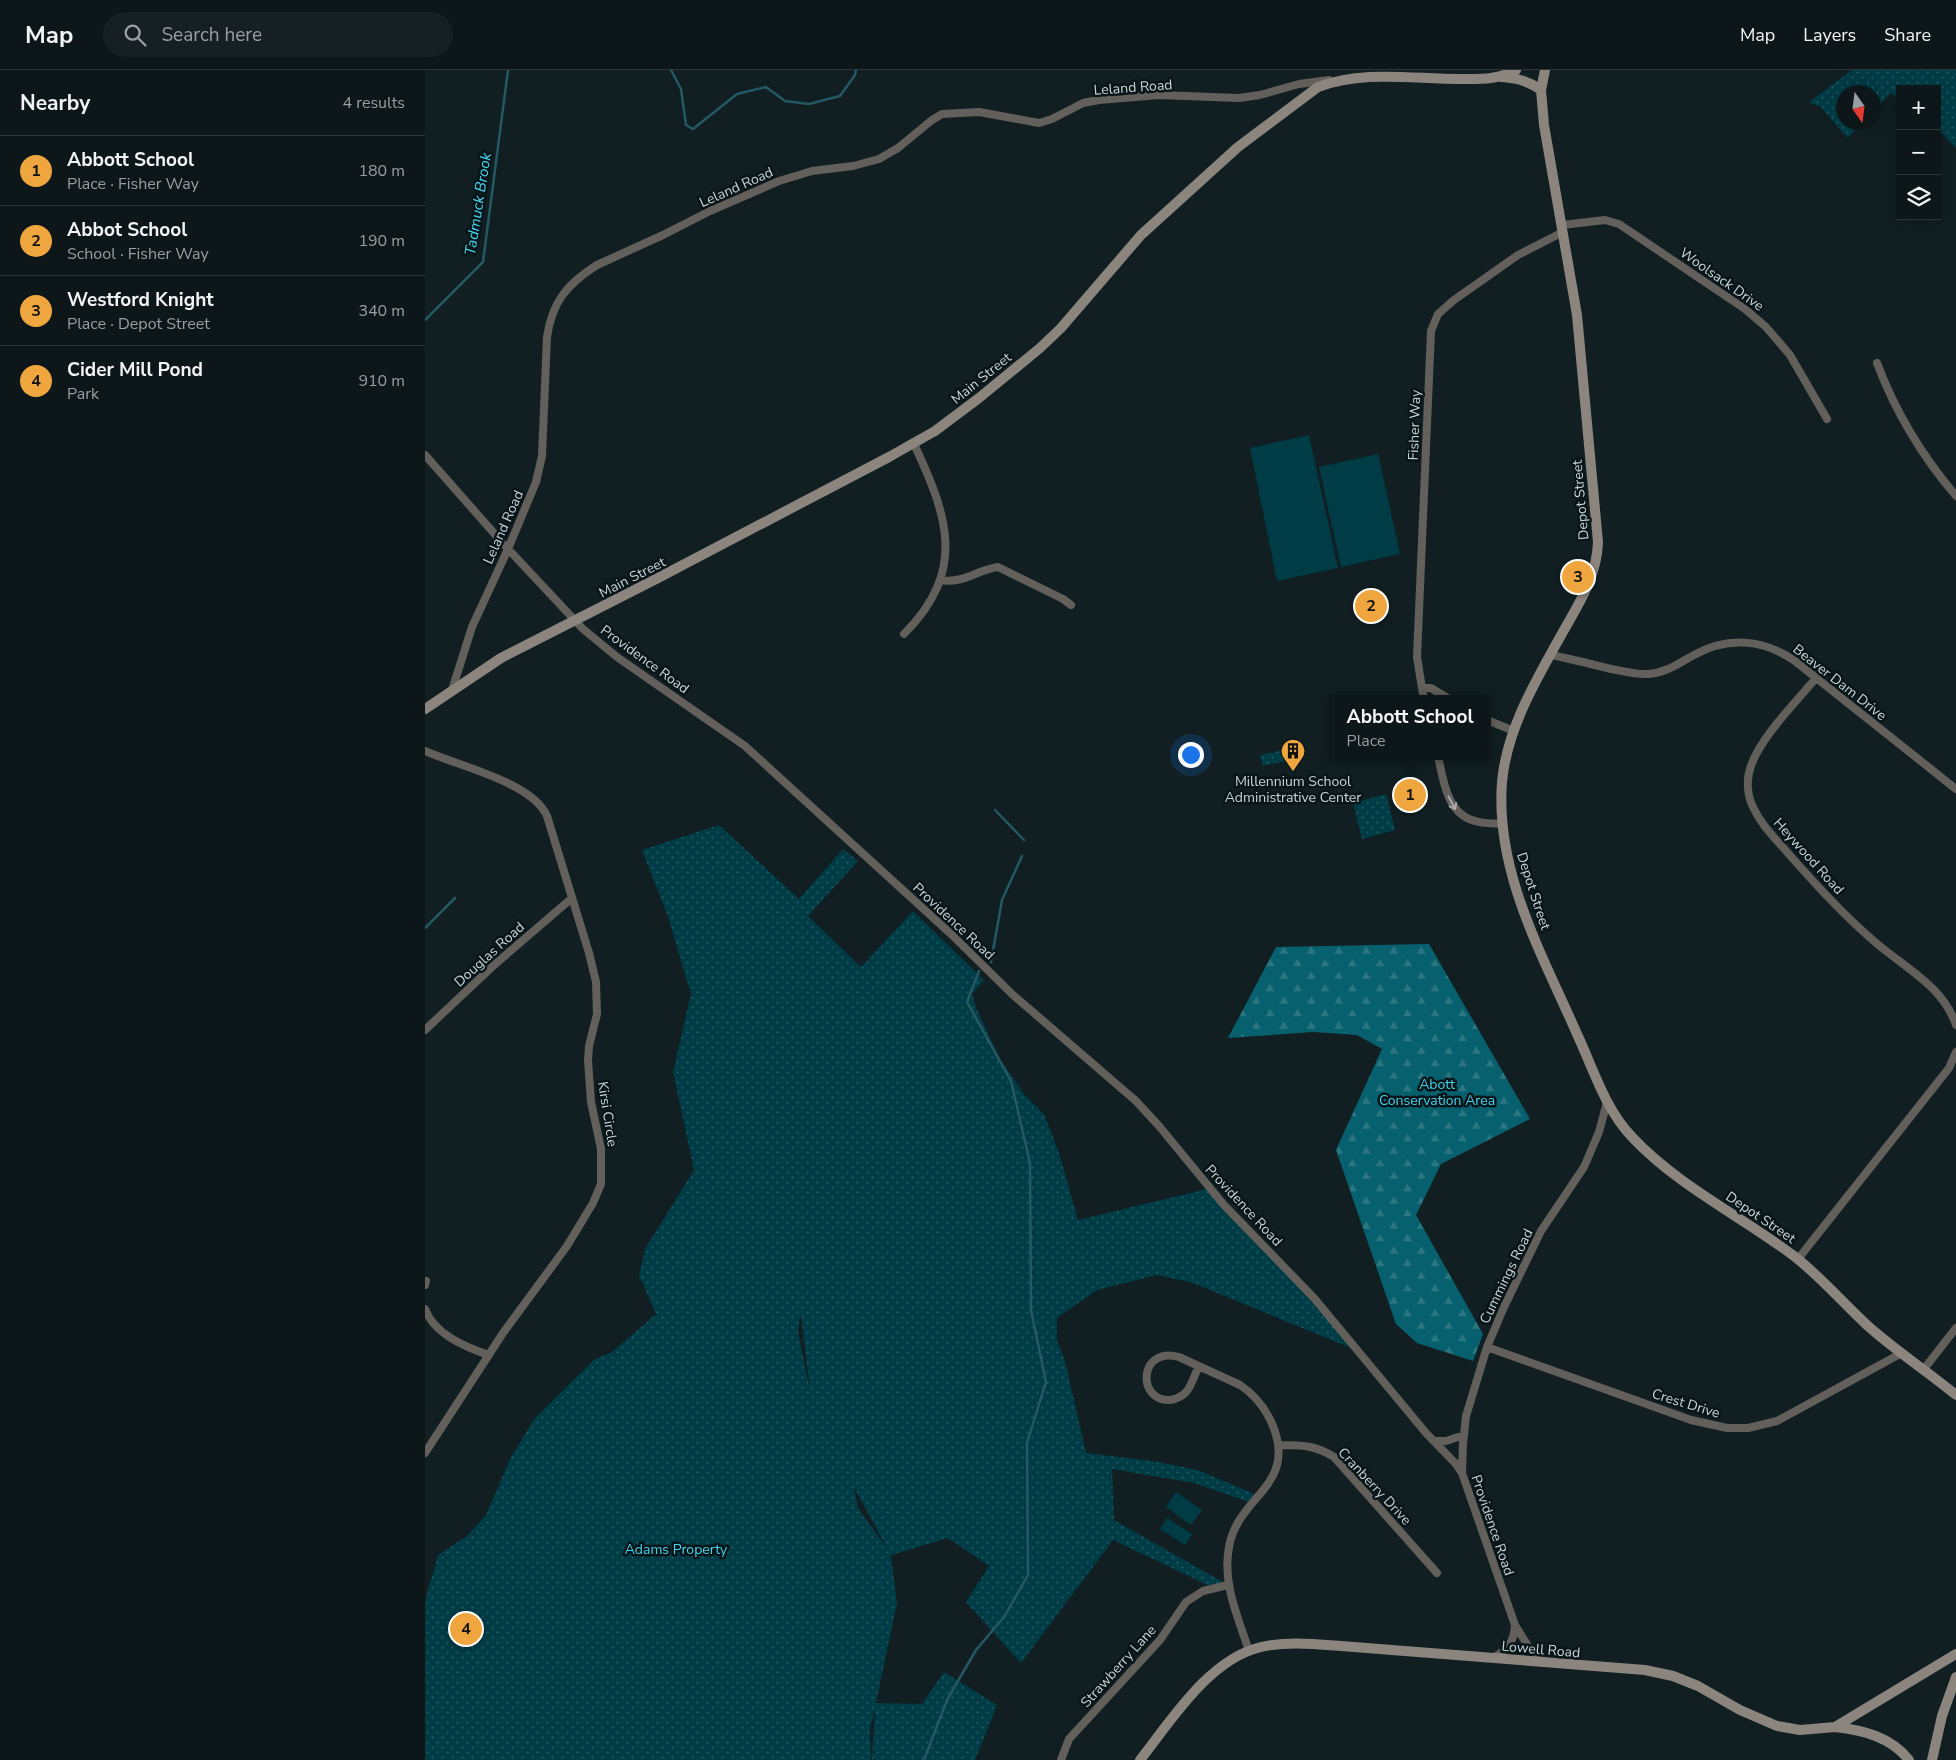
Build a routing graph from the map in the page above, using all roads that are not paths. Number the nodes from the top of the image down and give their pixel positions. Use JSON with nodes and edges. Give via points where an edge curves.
{"nodes":[{"id":1,"x":1516,"y":70,"type":"edge"},
{"id":2,"x":1545,"y":70,"type":"edge"},
{"id":3,"x":1501,"y":78,"type":"junction"},
{"id":4,"x":1331,"y":80,"type":"junction"},
{"id":5,"x":1541,"y":90,"type":"junction"},
{"id":6,"x":1562,"y":229,"type":"junction"},
{"id":7,"x":1877,"y":363,"type":"dead end"},
{"id":8,"x":1827,"y":419,"type":"dead end"},
{"id":9,"x":914,"y":444,"type":"junction"},
{"id":10,"x":425,"y":455,"type":"edge"},
{"id":11,"x":1956,"y":496,"type":"edge"},
{"id":12,"x":508,"y":550,"type":"junction"},
{"id":13,"x":940,"y":580,"type":"junction"},
{"id":14,"x":1071,"y":605,"type":"dead end"},
{"id":15,"x":575,"y":621,"type":"junction"},
{"id":16,"x":904,"y":634,"type":"dead end"},
{"id":17,"x":1551,"y":655,"type":"junction"},
{"id":18,"x":1816,"y":678,"type":"junction"},
{"id":19,"x":1422,"y":688,"type":"junction"},
{"id":20,"x":453,"y":690,"type":"junction"},
{"id":21,"x":1423,"y":695,"type":"edge"},
{"id":22,"x":1442,"y":695,"type":"edge"},
{"id":23,"x":425,"y":709,"type":"edge"},
{"id":24,"x":1491,"y":722,"type":"edge"},
{"id":25,"x":1514,"y":731,"type":"junction"},
{"id":26,"x":425,"y":751,"type":"edge"},
{"id":27,"x":1439,"y":760,"type":"edge"},
{"id":28,"x":1956,"y":789,"type":"edge"},
{"id":29,"x":1503,"y":824,"type":"junction"},
{"id":30,"x":572,"y":898,"type":"junction"},
{"id":31,"x":1956,"y":1026,"type":"edge"},
{"id":32,"x":425,"y":1030,"type":"edge"},
{"id":33,"x":1956,"y":1052,"type":"edge"},
{"id":34,"x":1607,"y":1102,"type":"junction"},
{"id":35,"x":1798,"y":1259,"type":"junction"},
{"id":36,"x":425,"y":1309,"type":"edge"},
{"id":37,"x":1956,"y":1328,"type":"edge"},
{"id":38,"x":1487,"y":1347,"type":"junction"},
{"id":39,"x":1900,"y":1354,"type":"junction"},
{"id":40,"x":489,"y":1355,"type":"junction"},
{"id":41,"x":1199,"y":1366,"type":"junction"},
{"id":42,"x":1924,"y":1369,"type":"junction"},
{"id":43,"x":1956,"y":1394,"type":"edge"},
{"id":44,"x":1464,"y":1435,"type":"junction"},
{"id":45,"x":1434,"y":1441,"type":"junction"},
{"id":46,"x":1279,"y":1445,"type":"junction"},
{"id":47,"x":425,"y":1454,"type":"edge"},
{"id":48,"x":1462,"y":1473,"type":"junction"},
{"id":49,"x":1437,"y":1573,"type":"dead end"},
{"id":50,"x":1228,"y":1585,"type":"junction"},
{"id":51,"x":1515,"y":1625,"type":"junction"},
{"id":52,"x":1249,"y":1651,"type":"junction"},
{"id":53,"x":1956,"y":1654,"type":"edge"},
{"id":54,"x":1491,"y":1659,"type":"junction"},
{"id":55,"x":1545,"y":1663,"type":"junction"},
{"id":56,"x":1956,"y":1676,"type":"edge"},
{"id":57,"x":1835,"y":1727,"type":"junction"},
{"id":58,"x":1061,"y":1760,"type":"edge"},
{"id":59,"x":1140,"y":1760,"type":"edge"},
{"id":60,"x":1909,"y":1760,"type":"edge"},
{"id":61,"x":1932,"y":1760,"type":"edge"}],
"edges":[{"from":1,"to":3,"type":"main road","name":"Main Street"},
{"from":2,"to":5,"type":"main road","name":"Depot Street"},
{"from":3,"to":4,"type":"main road","name":"Main Street","via":[[1359,75]]},
{"from":3,"to":5,"type":"main road","via":[[1517,78]]},
{"from":4,"to":9,"type":"main road","name":"Main Street","via":[[1318,86],[1238,147],[1141,235],[1040,348],[954,417]]},
{"from":4,"to":12,"type":"street","name":"Leland Road","via":[[1239,98],[1159,96],[1099,100],[1083,103],[1039,123],[979,112],[942,114],[879,159],[812,171],[779,181],[597,265],[573,282],[550,318],[542,456],[536,482]]},
{"from":5,"to":6,"type":"main road","name":"Depot Street"},
{"from":6,"to":8,"type":"street","name":"Woolsack Drive","via":[[1599,220],[1612,221],[1636,234],[1745,310],[1766,327],[1790,355]]},
{"from":6,"to":17,"type":"main road","name":"Depot Street","via":[[1578,328],[1598,548],[1587,589]]},
{"from":6,"to":19,"type":"street","name":"Fisher Way","via":[[1499,267],[1444,308],[1432,326],[1417,653]]},
{"from":7,"to":11,"type":"street","via":[[1895,406],[1915,441]]},
{"from":9,"to":13,"type":"street","via":[[932,482],[944,522],[945,566]]},
{"from":9,"to":15,"type":"main road","name":"Main Street"},
{"from":10,"to":12,"type":"street","name":"Providence Road"},
{"from":12,"to":15,"type":"street","name":"Providence Road"},
{"from":12,"to":20,"type":"street","name":"Leland Road","via":[[472,627]]},
{"from":13,"to":14,"type":"street","via":[[958,581],[999,567]]},
{"from":13,"to":16,"type":"street","via":[[924,610]]},
{"from":15,"to":20,"type":"main road","name":"Main Street","via":[[501,658]]},
{"from":15,"to":45,"type":"street","name":"Providence Road","via":[[617,656],[745,746],[1012,994],[1136,1101],[1224,1204],[1314,1298]]},
{"from":17,"to":18,"type":"street","name":"Beaver Dam Drive","via":[[1633,674],[1649,674],[1665,671],[1712,647],[1747,641],[1779,651]]},
{"from":17,"to":25,"type":"main road","name":"Depot Street"},
{"from":18,"to":28,"type":"street","name":"Beaver Dam Drive"},
{"from":18,"to":31,"type":"street","name":"Heywood Road","via":[[1767,737],[1754,758],[1748,791],[1752,806],[1767,829],[1851,920],[1937,993]]},
{"from":19,"to":21,"type":"street","name":"Fisher Way"},
{"from":19,"to":22,"type":"street","via":[[1431,688]]},
{"from":20,"to":23,"type":"main road","name":"Main Street"},
{"from":24,"to":25,"type":"street"},
{"from":25,"to":29,"type":"main road","name":"Depot Street","via":[[1502,782]]},
{"from":26,"to":30,"type":"street","name":"Kirsi Circle","via":[[489,775],[540,803]]},
{"from":27,"to":29,"type":"street","one_way":true,"via":[[1447,793],[1456,810],[1474,821]]},
{"from":29,"to":34,"type":"main road","name":"Depot Street","via":[[1509,868],[1527,921]]},
{"from":30,"to":32,"type":"street","name":"Douglas Road"},
{"from":30,"to":40,"type":"street","name":"Kirsi Circle","via":[[596,982],[597,1011],[588,1061],[591,1102],[601,1149],[601,1184],[567,1246]]},
{"from":33,"to":35,"type":"street","via":[[1949,1068]]},
{"from":34,"to":35,"type":"main road","name":"Depot Street","via":[[1629,1135],[1656,1161]]},
{"from":34,"to":38,"type":"street","name":"Cummings Road","via":[[1584,1167],[1541,1231]]},
{"from":35,"to":39,"type":"main road","name":"Depot Street"},
{"from":36,"to":40,"type":"street","via":[[430,1320],[443,1332]]},
{"from":37,"to":42,"type":"street"},
{"from":38,"to":39,"type":"street","name":"Crest Drive","via":[[1691,1420],[1741,1428],[1777,1421]]},
{"from":38,"to":44,"type":"street","name":"Cummings Road","via":[[1473,1388]]},
{"from":39,"to":42,"type":"main road","name":"Depot Street"},
{"from":40,"to":47,"type":"street","name":"Kirsi Circle"},
{"from":41,"to":41,"type":"street","via":[[1187,1391],[1174,1399],[1154,1395],[1147,1383],[1148,1369],[1164,1355],[1179,1357]]},
{"from":41,"to":46,"type":"street","via":[[1240,1385],[1255,1396],[1272,1423]]},
{"from":42,"to":43,"type":"main road","name":"Depot Street"},
{"from":44,"to":45,"type":"street"},
{"from":44,"to":48,"type":"street","name":"Cummings Road"},
{"from":45,"to":48,"type":"street","name":"Providence Road"},
{"from":46,"to":49,"type":"street","name":"Cranberry Drive","via":[[1311,1446],[1334,1457]]},
{"from":46,"to":50,"type":"street","via":[[1273,1478],[1233,1532],[1228,1555]]},
{"from":48,"to":51,"type":"street","name":"Providence Road"},
{"from":50,"to":52,"type":"street"},
{"from":50,"to":58,"type":"street","name":"Strawberry Lane","via":[[1203,1591],[1186,1602],[1160,1640],[1069,1739]]},
{"from":51,"to":54,"type":"street","via":[[1509,1647]]},
{"from":51,"to":55,"type":"street","name":"Providence Road","via":[[1528,1646]]},
{"from":52,"to":54,"type":"main road","name":"Lowell Road","via":[[1272,1645],[1318,1644]]},
{"from":52,"to":59,"type":"main road","name":"Lowell Road","via":[[1223,1666],[1198,1688]]},
{"from":53,"to":57,"type":"main road","name":"Lowell Road"},
{"from":54,"to":55,"type":"main road","name":"Lowell Road"},
{"from":55,"to":57,"type":"main road","name":"Lowell Road","via":[[1645,1670],[1673,1676],[1777,1726],[1800,1730]]},
{"from":56,"to":61,"type":"main road"},
{"from":57,"to":60,"type":"main road","via":[[1879,1737]]}]}
